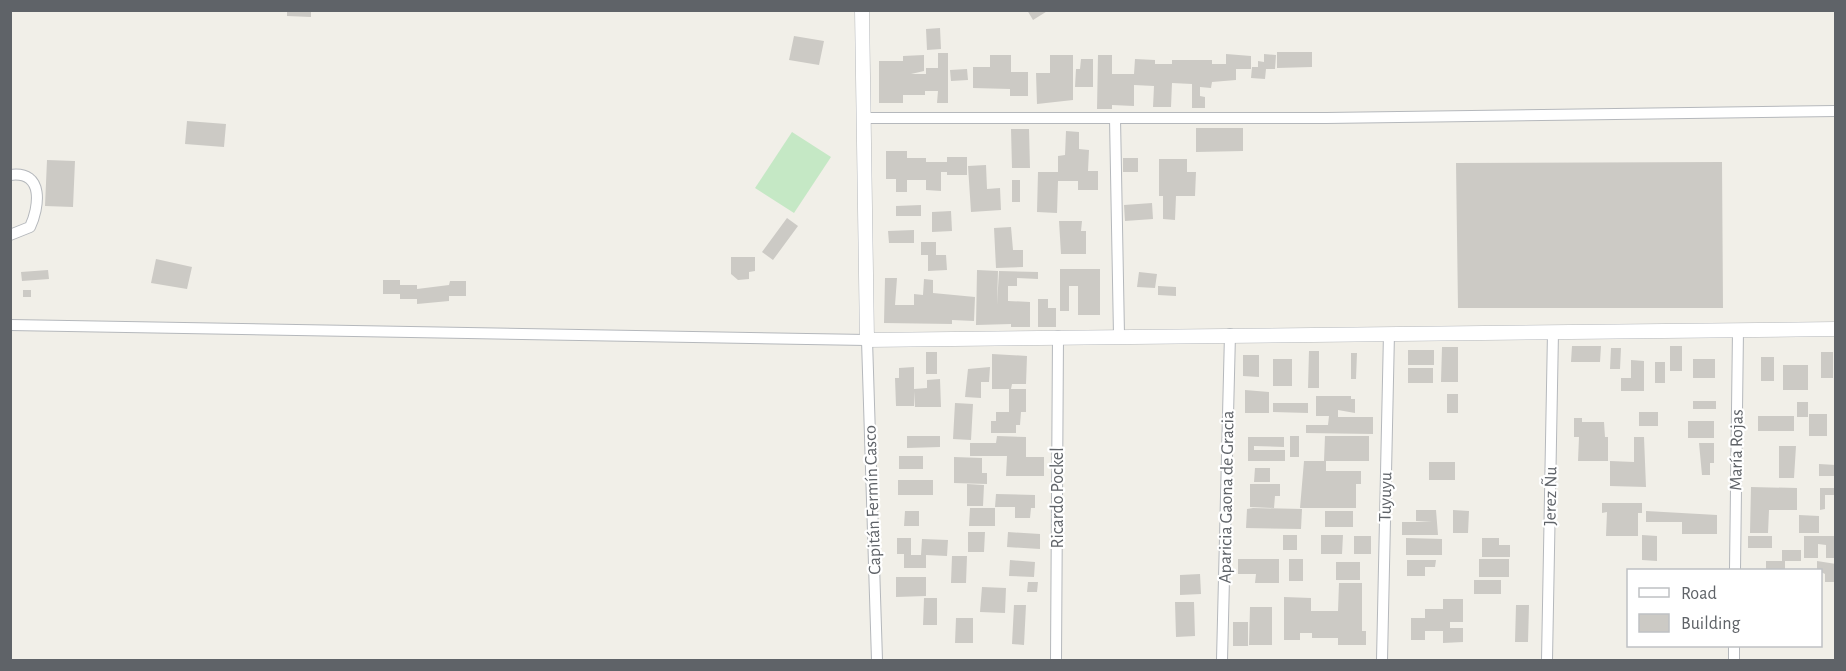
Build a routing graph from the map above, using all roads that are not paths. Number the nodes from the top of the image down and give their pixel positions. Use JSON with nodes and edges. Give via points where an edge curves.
{"nodes":[{"id":1,"x":862,"y":10,"type":"edge"},
{"id":2,"x":1836,"y":111,"type":"edge"},
{"id":3,"x":863,"y":118,"type":"junction"},
{"id":4,"x":1115,"y":118,"type":"junction"},
{"id":5,"x":10,"y":175,"type":"edge"},
{"id":6,"x":10,"y":235,"type":"edge"},
{"id":7,"x":10,"y":325,"type":"edge"},
{"id":8,"x":1836,"y":329,"type":"edge"},
{"id":9,"x":1738,"y":330,"type":"junction"},
{"id":10,"x":1553,"y":332,"type":"junction"},
{"id":11,"x":1389,"y":333,"type":"junction"},
{"id":12,"x":1230,"y":334,"type":"junction"},
{"id":13,"x":1119,"y":335,"type":"junction"},
{"id":14,"x":1058,"y":336,"type":"junction"},
{"id":15,"x":867,"y":340,"type":"junction"},
{"id":16,"x":1735,"y":569,"type":"edge"},
{"id":17,"x":877,"y":660,"type":"edge"},
{"id":18,"x":1056,"y":660,"type":"edge"},
{"id":19,"x":1222,"y":660,"type":"edge"},
{"id":20,"x":1382,"y":660,"type":"edge"},
{"id":21,"x":1547,"y":660,"type":"edge"}],
"edges":[{"from":1,"to":3,"type":"street"},
{"from":2,"to":4,"type":"street"},
{"from":3,"to":4,"type":"street"},
{"from":3,"to":15,"type":"street"},
{"from":4,"to":13,"type":"street"},
{"from":5,"to":6,"type":"street","via":[[26,178],[34,185],[39,199],[30,227]]},
{"from":7,"to":15,"type":"street"},
{"from":8,"to":9,"type":"street"},
{"from":9,"to":10,"type":"street"},
{"from":9,"to":16,"type":"street","name":"María Rojas"},
{"from":10,"to":11,"type":"street"},
{"from":10,"to":21,"type":"street","name":"Jerez Ñu"},
{"from":11,"to":12,"type":"street"},
{"from":11,"to":20,"type":"street","name":"Tuyuyu"},
{"from":12,"to":13,"type":"street"},
{"from":12,"to":19,"type":"street","name":"Aparicia Gaona de Gracia"},
{"from":13,"to":14,"type":"street"},
{"from":14,"to":15,"type":"street"},
{"from":14,"to":18,"type":"street","name":"Ricardo Pockel"},
{"from":15,"to":17,"type":"street","name":"Capitán Fermín Casco"}]}
